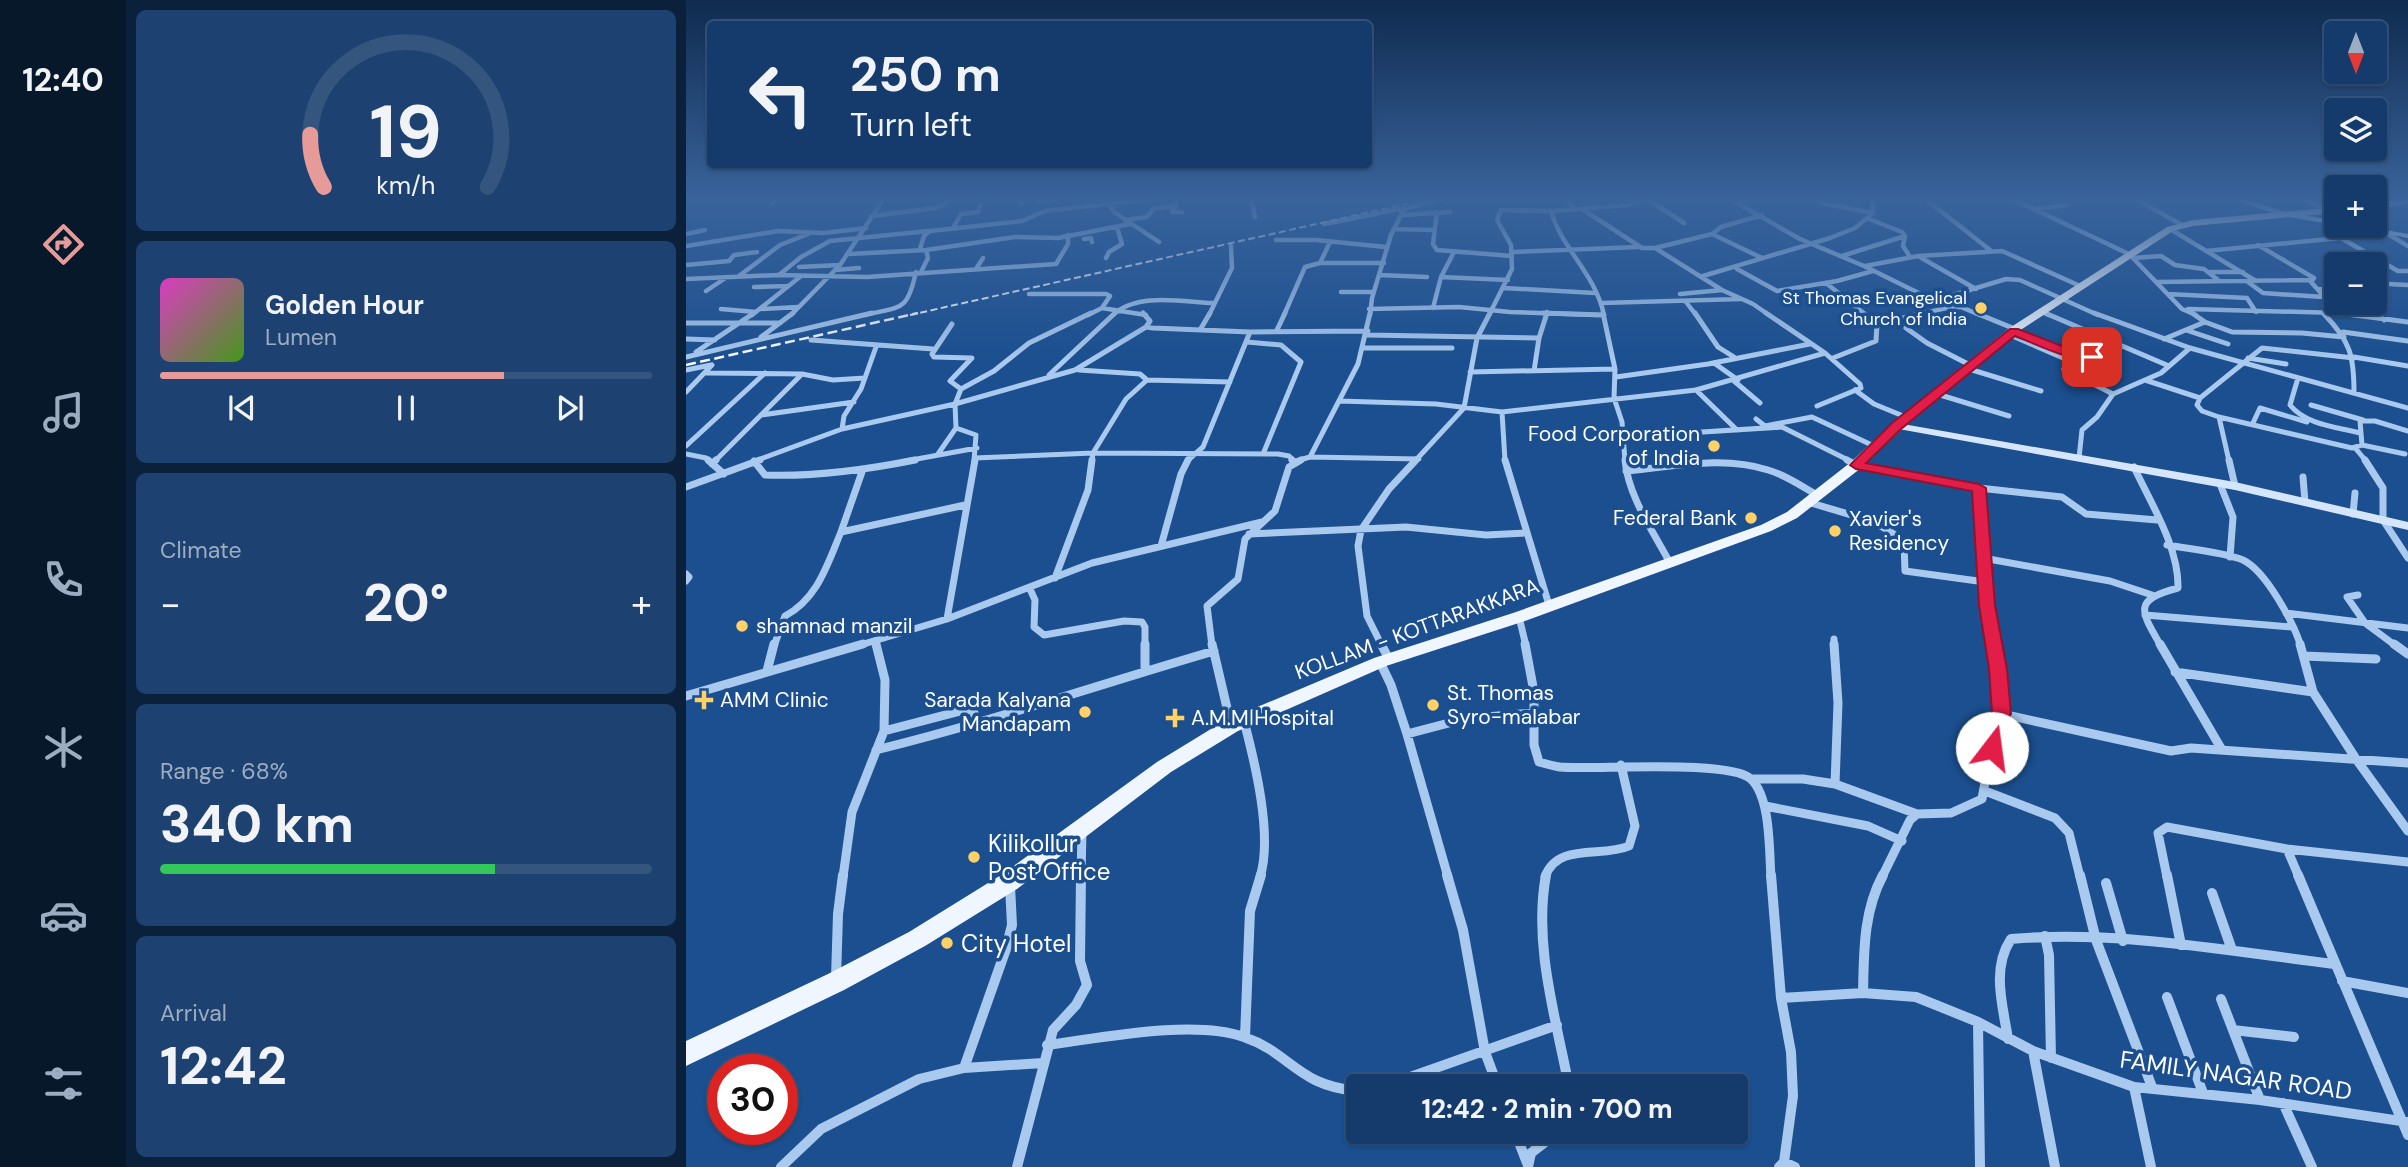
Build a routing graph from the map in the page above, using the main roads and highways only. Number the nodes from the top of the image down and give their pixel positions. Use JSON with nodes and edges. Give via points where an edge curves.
{"nodes":[{"id":1,"x":2136,"y":251,"type":"edge"},
{"id":2,"x":686,"y":1054,"type":"edge"}],
"edges":[{"from":1,"to":2,"type":"main road","name":"KOLLAM - KOTTARAKKARA","via":[[2078,285],[2013,332],[1856,465],[1779,522],[1385,661],[1238,723],[1164,767],[1009,882],[917,939]]}]}
